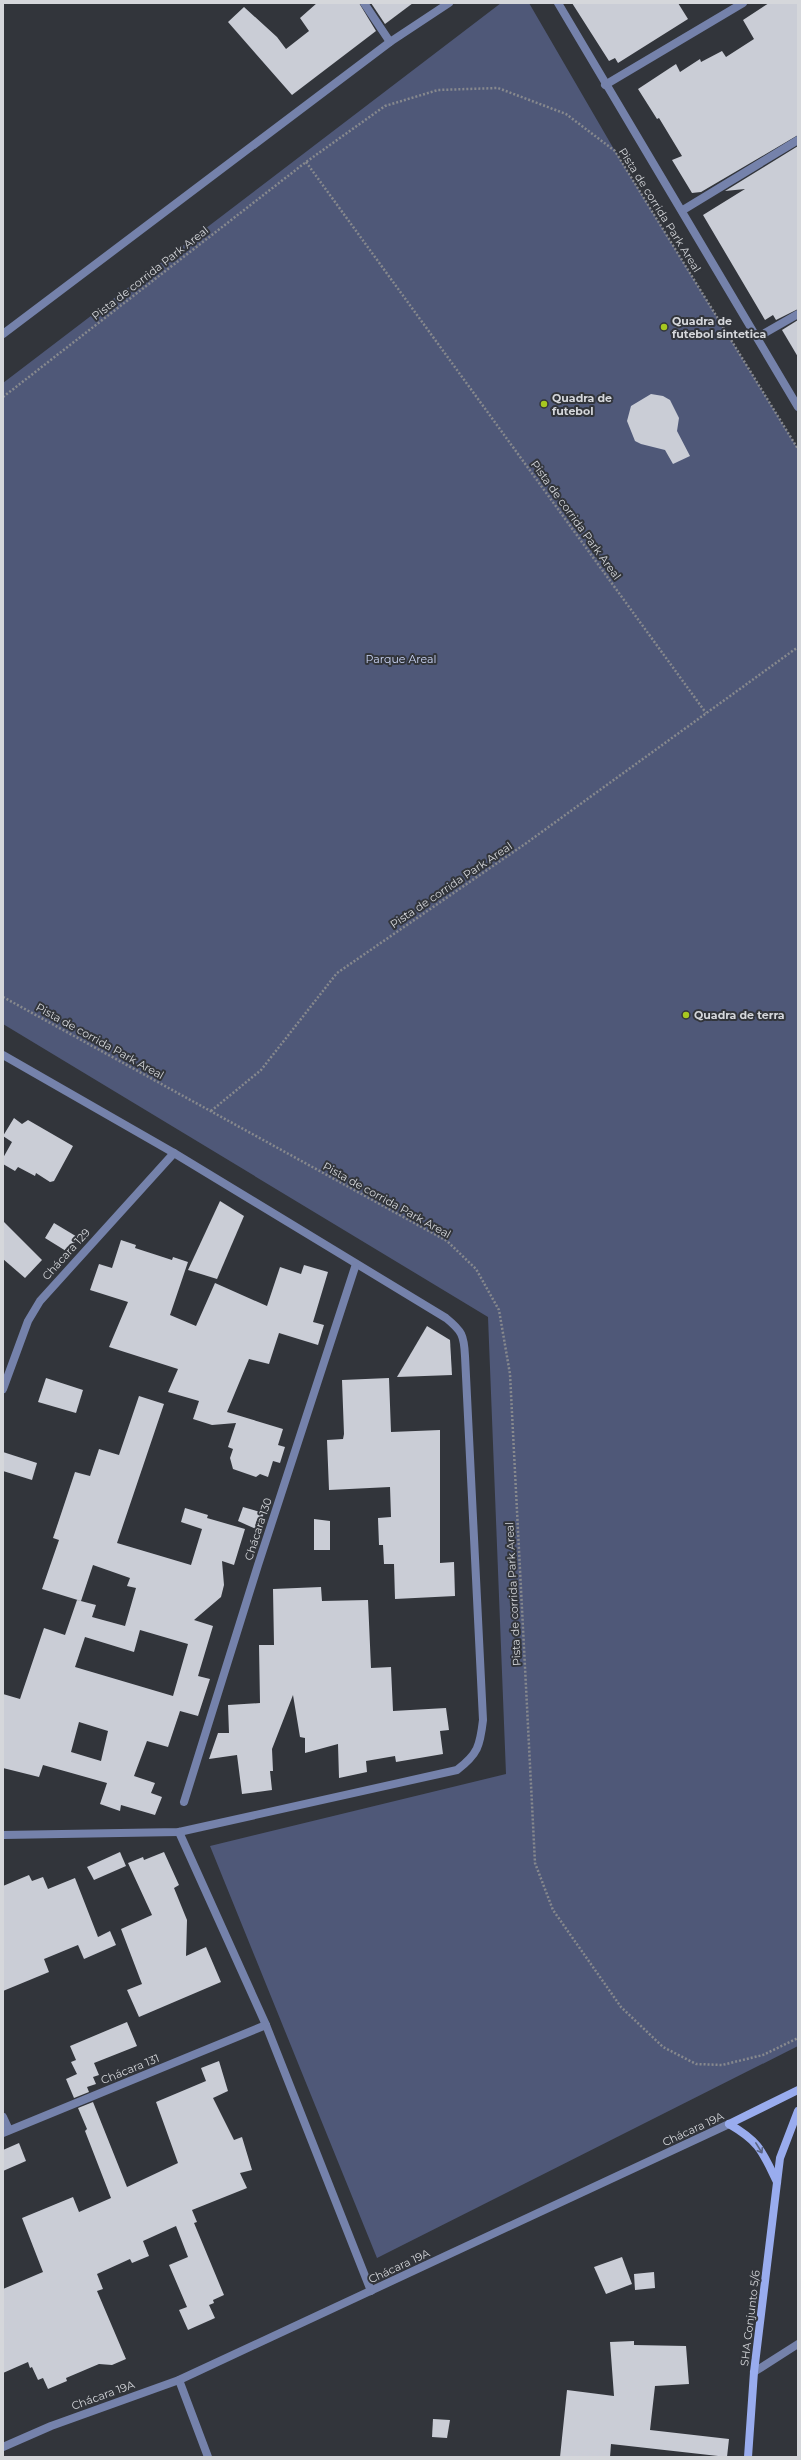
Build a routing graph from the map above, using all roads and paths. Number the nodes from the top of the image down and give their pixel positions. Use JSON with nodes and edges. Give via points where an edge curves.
{"nodes":[{"id":1,"x":364,"y":3,"type":"edge"},
{"id":2,"x":449,"y":3,"type":"edge"},
{"id":3,"x":558,"y":3,"type":"edge"},
{"id":4,"x":743,"y":3,"type":"edge"},
{"id":5,"x":390,"y":42,"type":"junction"},
{"id":6,"x":605,"y":85,"type":"junction"},
{"id":7,"x":798,"y":140,"type":"edge"},
{"id":8,"x":306,"y":162,"type":"junction"},
{"id":9,"x":683,"y":210,"type":"junction"},
{"id":10,"x":798,"y":314,"type":"edge"},
{"id":11,"x":3,"y":334,"type":"edge"},
{"id":12,"x":758,"y":337,"type":"junction"},
{"id":13,"x":3,"y":397,"type":"edge"},
{"id":14,"x":798,"y":407,"type":"edge"},
{"id":15,"x":798,"y":449,"type":"edge"},
{"id":16,"x":798,"y":647,"type":"edge"},
{"id":17,"x":706,"y":713,"type":"junction"},
{"id":18,"x":3,"y":997,"type":"edge"},
{"id":19,"x":3,"y":1055,"type":"edge"},
{"id":20,"x":210,"y":1112,"type":"junction"},
{"id":21,"x":174,"y":1152,"type":"junction"},
{"id":22,"x":356,"y":1264,"type":"junction"},
{"id":23,"x":3,"y":1389,"type":"edge"},
{"id":24,"x":184,"y":1802,"type":"dead end"},
{"id":25,"x":179,"y":1832,"type":"junction"},
{"id":26,"x":3,"y":1835,"type":"edge"},
{"id":27,"x":266,"y":2025,"type":"junction"},
{"id":28,"x":798,"y":2038,"type":"edge"},
{"id":29,"x":798,"y":2090,"type":"edge"},
{"id":30,"x":798,"y":2111,"type":"edge"},
{"id":31,"x":3,"y":2117,"type":"edge"},
{"id":32,"x":729,"y":2124,"type":"junction"},
{"id":33,"x":6,"y":2132,"type":"edge"},
{"id":34,"x":777,"y":2182,"type":"junction"},
{"id":35,"x":371,"y":2291,"type":"junction"},
{"id":36,"x":798,"y":2344,"type":"edge"},
{"id":37,"x":754,"y":2372,"type":"junction"},
{"id":38,"x":179,"y":2380,"type":"junction"},
{"id":39,"x":3,"y":2447,"type":"edge"},
{"id":40,"x":208,"y":2457,"type":"edge"},
{"id":41,"x":748,"y":2457,"type":"edge"}],
"edges":[{"from":1,"to":5,"type":"street"},
{"from":2,"to":5,"type":"street"},
{"from":3,"to":6,"type":"street"},
{"from":4,"to":6,"type":"street"},
{"from":5,"to":11,"type":"street"},
{"from":6,"to":9,"type":"street"},
{"from":7,"to":9,"type":"street"},
{"from":8,"to":13,"type":"path","name":"Pista de corrida Park Areal"},
{"from":8,"to":15,"type":"path","name":"Pista de corrida Park Areal","via":[[385,106],[438,90],[498,88],[566,114],[615,151]]},
{"from":8,"to":17,"type":"path","name":"Pista de corrida Park Areal"},
{"from":9,"to":12,"type":"street"},
{"from":10,"to":12,"type":"street"},
{"from":12,"to":14,"type":"street"},
{"from":16,"to":17,"type":"path","name":"Pista de corrida Park Areal"},
{"from":17,"to":20,"type":"path","name":"Pista de corrida Park Areal","via":[[525,844],[337,973],[261,1070]]},
{"from":18,"to":20,"type":"path","name":"Pista de corrida Park Areal"},
{"from":19,"to":21,"type":"street"},
{"from":20,"to":28,"type":"path","name":"Pista de corrida Park Areal","via":[[447,1241],[476,1270],[499,1310],[510,1374],[535,1863],[552,1910],[621,2007],[663,2047],[696,2064],[722,2065],[763,2056]]},
{"from":21,"to":22,"type":"street"},
{"from":21,"to":23,"type":"street","name":"Chácara 129","via":[[40,1301],[28,1321]]},
{"from":22,"to":24,"type":"street","name":"Chácara 130"},
{"from":22,"to":25,"type":"street","via":[[446,1318],[459,1328],[464,1338],[483,1720],[480,1744],[472,1759],[457,1770]]},
{"from":25,"to":26,"type":"street"},
{"from":25,"to":27,"type":"street"},
{"from":27,"to":33,"type":"street","name":"Chácara 131"},
{"from":27,"to":35,"type":"street"},
{"from":29,"to":32,"type":"street","name":"Chácara 19A"},
{"from":30,"to":34,"type":"street","name":"SHA Conjunto 5/6","via":[[780,2158]]},
{"from":31,"to":33,"type":"street"},
{"from":32,"to":34,"type":"street","one_way":true,"via":[[750,2136],[759,2146]]},
{"from":32,"to":35,"type":"street","name":"Chácara 19A"},
{"from":34,"to":37,"type":"street","name":"SHA Conjunto 5/6"},
{"from":35,"to":38,"type":"street","name":"Chácara 19A"},
{"from":36,"to":37,"type":"street"},
{"from":37,"to":41,"type":"street","name":"SHA Conjunto 5/6"},
{"from":38,"to":39,"type":"street","name":"Chácara 19A","via":[[51,2426]]},
{"from":38,"to":40,"type":"street"}]}
